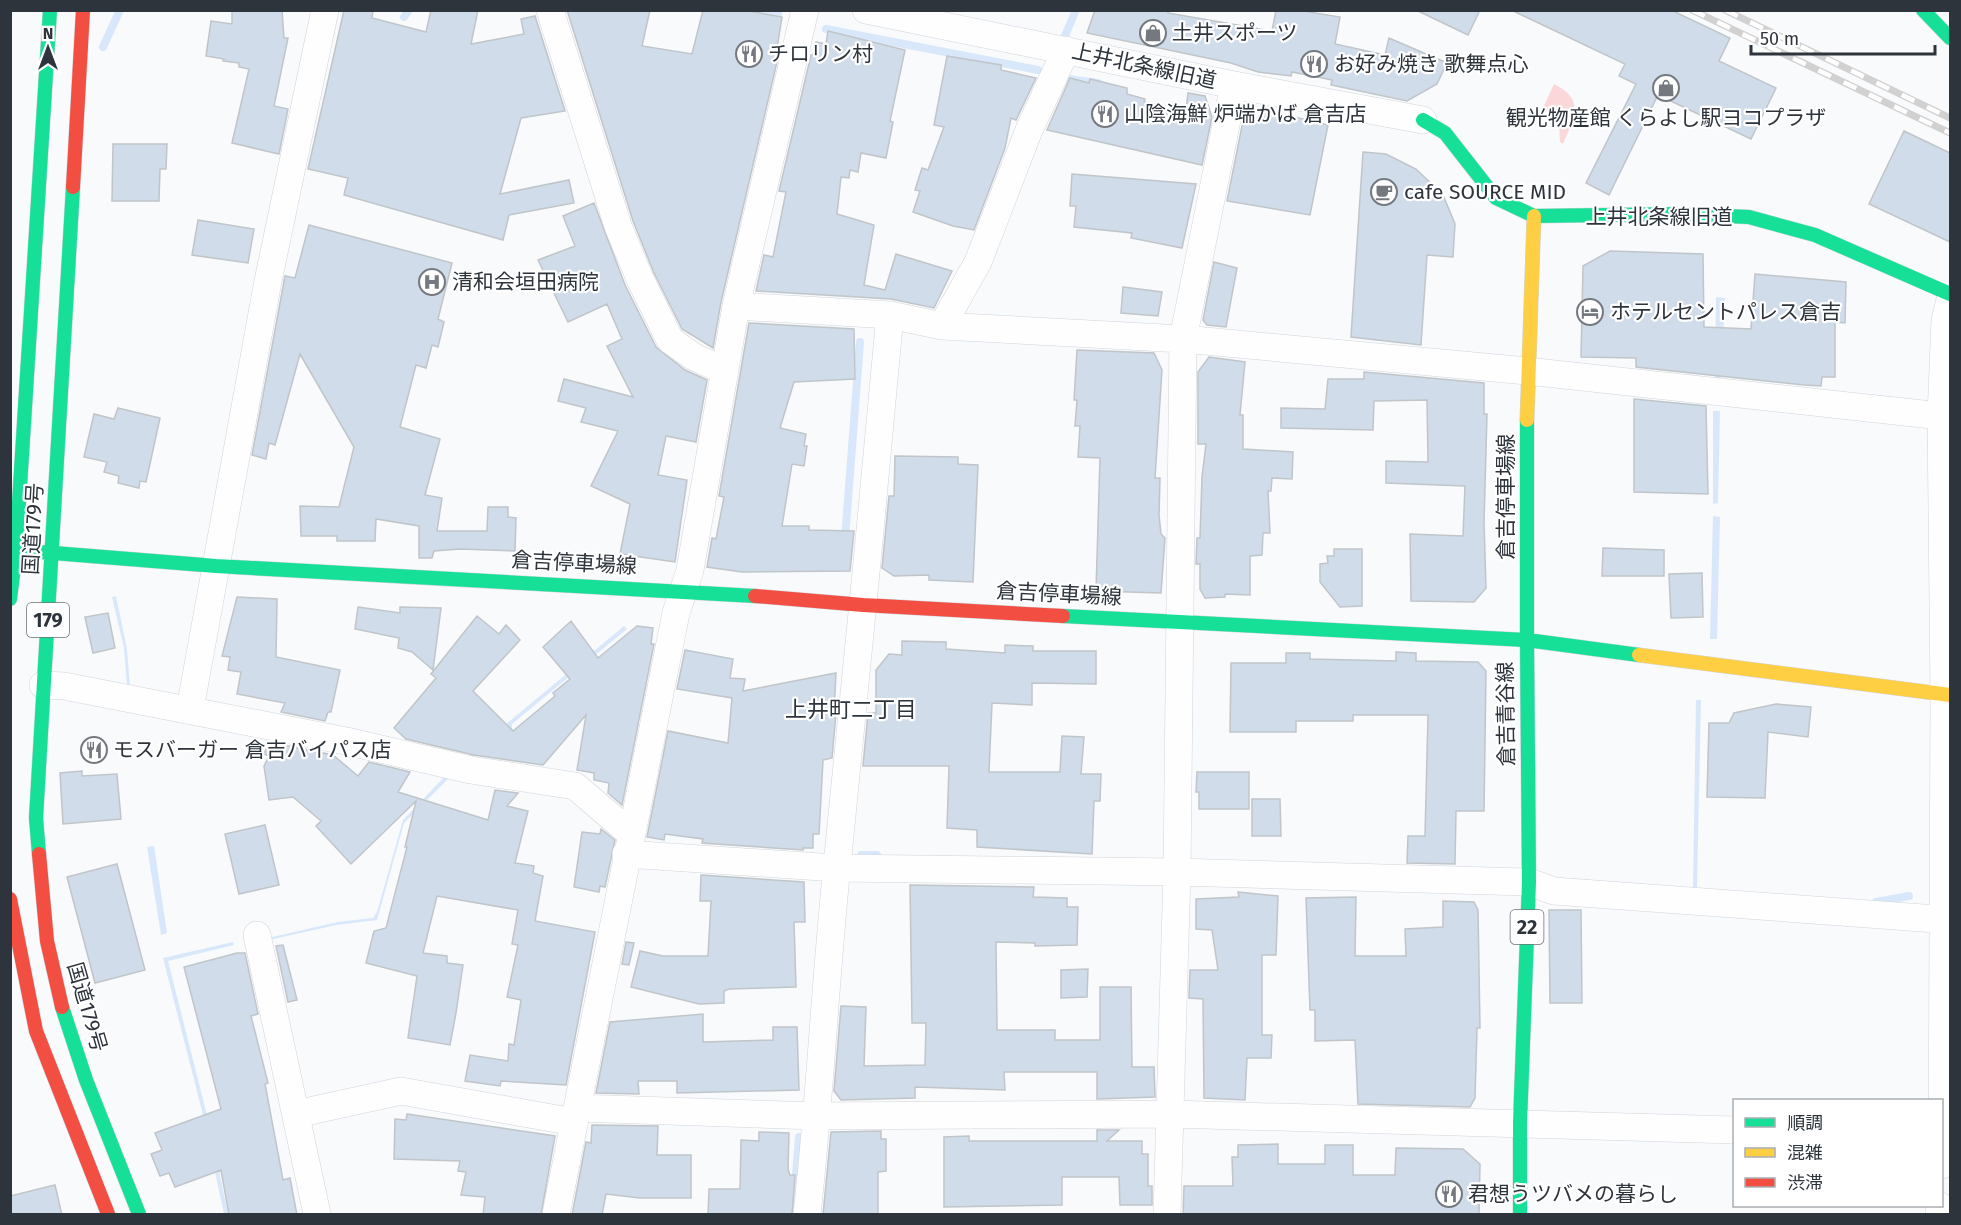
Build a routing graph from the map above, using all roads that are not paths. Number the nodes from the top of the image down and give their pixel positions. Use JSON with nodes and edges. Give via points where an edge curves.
{"nodes":[{"id":1,"x":50,"y":10,"type":"edge"},
{"id":2,"x":83,"y":10,"type":"edge"},
{"id":3,"x":325,"y":10,"type":"edge"},
{"id":4,"x":550,"y":10,"type":"edge"},
{"id":5,"x":805,"y":10,"type":"edge"},
{"id":6,"x":866,"y":10,"type":"edge"},
{"id":7,"x":1923,"y":10,"type":"edge"},
{"id":8,"x":1950,"y":38,"type":"edge"},
{"id":9,"x":1066,"y":50,"type":"junction"},
{"id":10,"x":1234,"y":85,"type":"junction"},
{"id":11,"x":1423,"y":120,"type":"joint"},
{"id":12,"x":1533,"y":216,"type":"junction"},
{"id":13,"x":1950,"y":294,"type":"edge"},
{"id":14,"x":1950,"y":300,"type":"edge"},
{"id":15,"x":736,"y":306,"type":"junction"},
{"id":16,"x":890,"y":315,"type":"junction"},
{"id":17,"x":942,"y":326,"type":"junction"},
{"id":18,"x":1183,"y":339,"type":"junction"},
{"id":19,"x":723,"y":370,"type":"junction"},
{"id":20,"x":1527,"y":371,"type":"junction"},
{"id":21,"x":1941,"y":416,"type":"junction"},
{"id":22,"x":13,"y":551,"type":"edge"},
{"id":23,"x":52,"y":552,"type":"junction"},
{"id":24,"x":216,"y":566,"type":"junction"},
{"id":25,"x":685,"y":590,"type":"junction"},
{"id":26,"x":10,"y":600,"type":"edge"},
{"id":27,"x":863,"y":605,"type":"junction"},
{"id":28,"x":1180,"y":621,"type":"junction"},
{"id":29,"x":1527,"y":640,"type":"junction"},
{"id":30,"x":43,"y":685,"type":"junction"},
{"id":31,"x":1947,"y":694,"type":"edge"},
{"id":32,"x":190,"y":710,"type":"junction"},
{"id":33,"x":628,"y":844,"type":"junction"},
{"id":34,"x":836,"y":868,"type":"junction"},
{"id":35,"x":1177,"y":872,"type":"junction"},
{"id":36,"x":1529,"y":882,"type":"junction"},
{"id":37,"x":10,"y":899,"type":"edge"},
{"id":38,"x":1946,"y":919,"type":"edge"},
{"id":39,"x":257,"y":935,"type":"dead end"},
{"id":40,"x":296,"y":1114,"type":"junction"},
{"id":41,"x":1170,"y":1114,"type":"junction"},
{"id":42,"x":576,"y":1115,"type":"junction"},
{"id":43,"x":818,"y":1116,"type":"junction"},
{"id":44,"x":1520,"y":1123,"type":"junction"},
{"id":45,"x":1733,"y":1130,"type":"edge"},
{"id":46,"x":1945,"y":1136,"type":"edge"},
{"id":47,"x":108,"y":1215,"type":"edge"},
{"id":48,"x":139,"y":1215,"type":"edge"},
{"id":49,"x":317,"y":1215,"type":"edge"},
{"id":50,"x":556,"y":1215,"type":"edge"},
{"id":51,"x":807,"y":1215,"type":"edge"},
{"id":52,"x":1167,"y":1215,"type":"edge"},
{"id":53,"x":1520,"y":1215,"type":"edge"}],
"edges":[{"from":1,"to":22,"type":"main road","name":"国道179号","number":"179"},
{"from":2,"to":23,"type":"main road","name":"国道179号","number":"179"},
{"from":3,"to":24,"type":"street","via":[[268,281]]},
{"from":4,"to":19,"type":"street","via":[[618,226],[640,279],[670,340]]},
{"from":5,"to":15,"type":"street"},
{"from":6,"to":9,"type":"street","name":"上井北条線旧道"},
{"from":7,"to":8,"type":"main road"},
{"from":9,"to":10,"type":"street","name":"上井北条線旧道"},
{"from":9,"to":17,"type":"street","via":[[1029,130],[978,262]]},
{"from":10,"to":11,"type":"street","name":"上井北条線旧道"},
{"from":10,"to":18,"type":"street"},
{"from":11,"to":12,"type":"main road","via":[[1445,133],[1496,198]]},
{"from":12,"to":13,"type":"main road","name":"上井北条線旧道","via":[[1749,217],[1815,235]]},
{"from":12,"to":20,"type":"main road","name":"倉吉停車場線"},
{"from":14,"to":21,"type":"street"},
{"from":15,"to":16,"type":"street"},
{"from":15,"to":19,"type":"street"},
{"from":16,"to":17,"type":"street"},
{"from":16,"to":27,"type":"street"},
{"from":17,"to":18,"type":"street"},
{"from":18,"to":20,"type":"street"},
{"from":18,"to":28,"type":"street"},
{"from":19,"to":25,"type":"street"},
{"from":20,"to":21,"type":"street"},
{"from":20,"to":29,"type":"main road","name":"倉吉停車場線"},
{"from":21,"to":31,"type":"street"},
{"from":22,"to":23,"type":"main road","name":"倉吉停車場線"},
{"from":22,"to":26,"type":"main road","name":"国道179号","number":"179"},
{"from":23,"to":24,"type":"main road","name":"倉吉停車場線"},
{"from":23,"to":30,"type":"main road","name":"国道179号","number":"179"},
{"from":24,"to":25,"type":"main road","name":"倉吉停車場線"},
{"from":24,"to":32,"type":"street"},
{"from":25,"to":27,"type":"main road","name":"倉吉停車場線"},
{"from":25,"to":33,"type":"street","via":[[676,613]]},
{"from":27,"to":28,"type":"main road","name":"倉吉停車場線"},
{"from":27,"to":34,"type":"street"},
{"from":28,"to":29,"type":"main road","name":"倉吉停車場線"},
{"from":28,"to":35,"type":"street"},
{"from":29,"to":31,"type":"main road","name":"倉吉青谷線"},
{"from":29,"to":36,"type":"main road","name":"倉吉青谷線","number":"22"},
{"from":30,"to":32,"type":"street"},
{"from":30,"to":48,"type":"main road","name":"国道179号","number":"179","via":[[36,818],[47,941],[68,1027]]},
{"from":31,"to":38,"type":"street"},
{"from":32,"to":33,"type":"street","via":[[471,770],[575,786]]},
{"from":33,"to":34,"type":"street"},
{"from":33,"to":42,"type":"street"},
{"from":34,"to":35,"type":"street"},
{"from":34,"to":43,"type":"street"},
{"from":35,"to":36,"type":"street"},
{"from":35,"to":41,"type":"street"},
{"from":36,"to":38,"type":"street","via":[[1554,891]]},
{"from":36,"to":44,"type":"main road","name":"倉吉青谷線","number":"22"},
{"from":37,"to":47,"type":"main road","via":[[36,1031]]},
{"from":38,"to":46,"type":"street"},
{"from":39,"to":40,"type":"street"},
{"from":40,"to":42,"type":"street","via":[[401,1091]]},
{"from":40,"to":49,"type":"street"},
{"from":41,"to":43,"type":"street"},
{"from":41,"to":44,"type":"street"},
{"from":41,"to":52,"type":"street"},
{"from":42,"to":43,"type":"street"},
{"from":42,"to":50,"type":"street"},
{"from":43,"to":51,"type":"street"},
{"from":44,"to":45,"type":"street"},
{"from":44,"to":53,"type":"main road","name":"倉吉青谷線","number":"22"}]}
